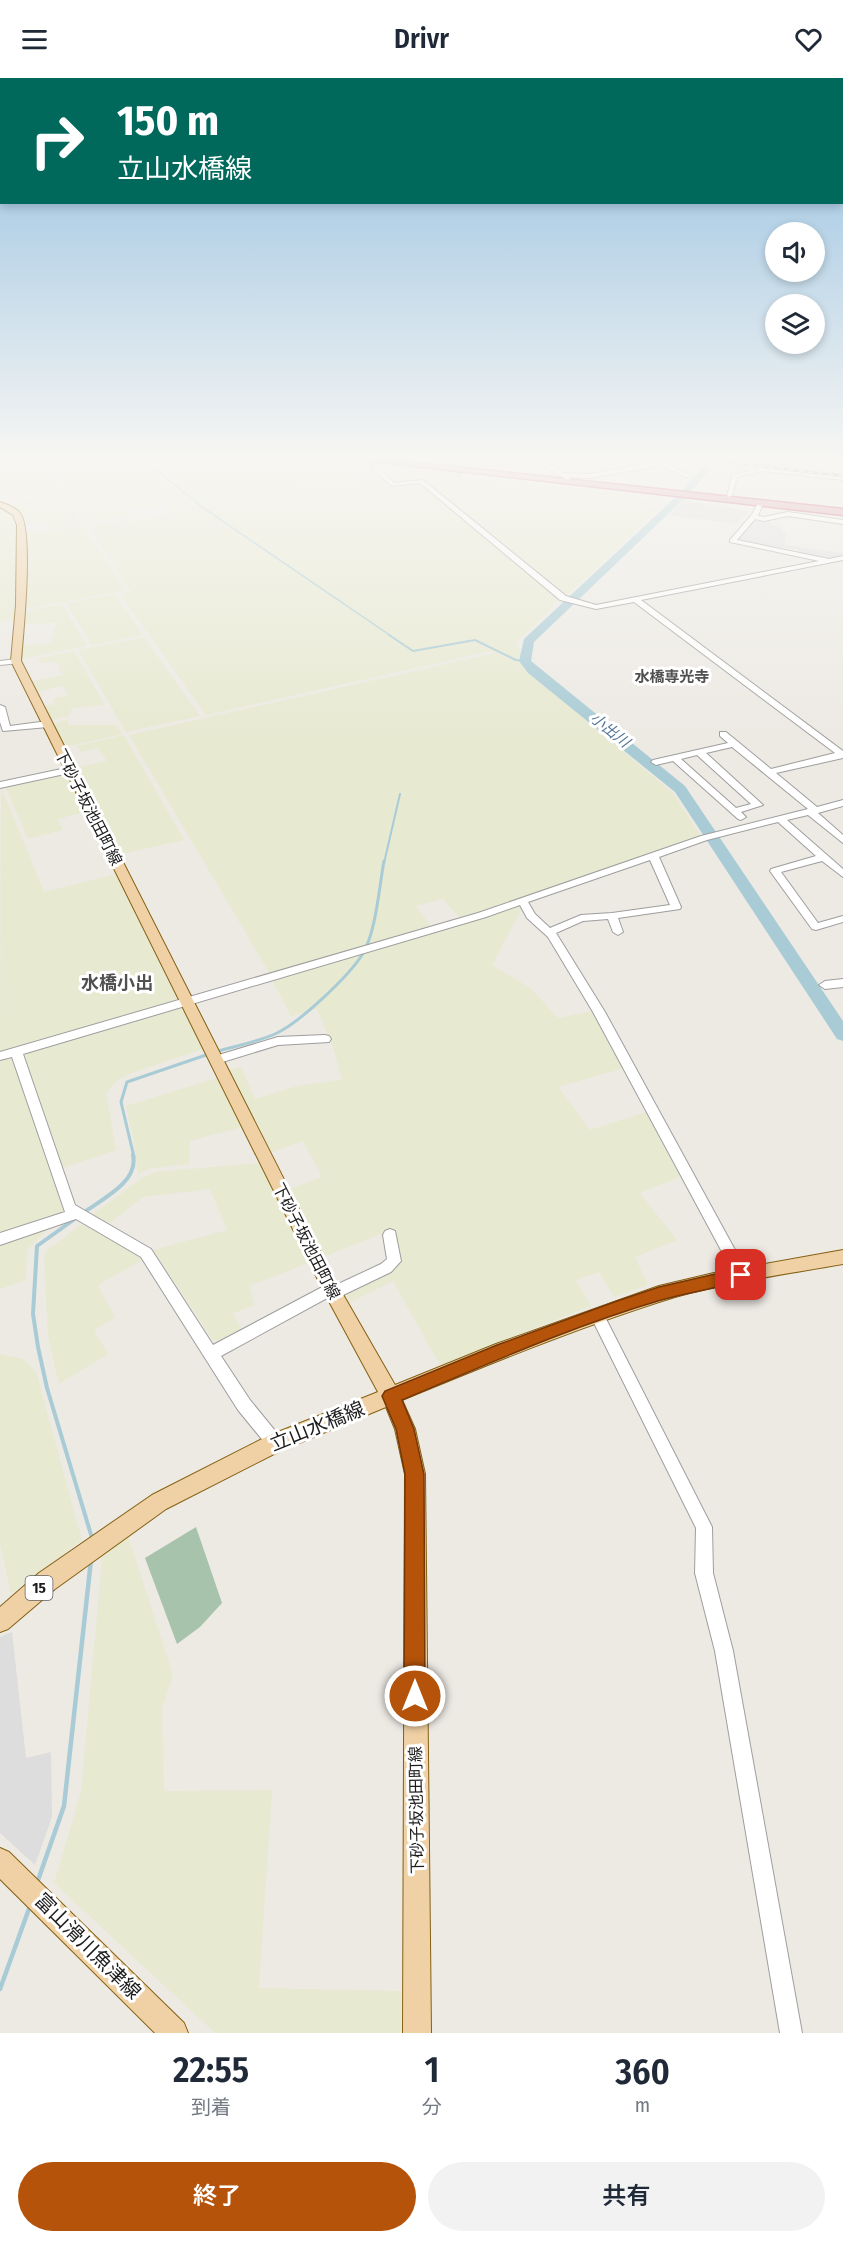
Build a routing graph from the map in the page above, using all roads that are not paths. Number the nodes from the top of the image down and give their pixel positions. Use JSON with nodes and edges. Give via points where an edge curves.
{"nodes":[{"id":1,"x":21,"y":552,"type":"edge"},
{"id":2,"x":508,"y":552,"type":"edge"},
{"id":3,"x":786,"y":552,"type":"edge"},
{"id":4,"x":843,"y":558,"type":"edge"},
{"id":5,"x":829,"y":561,"type":"junction"},
{"id":6,"x":635,"y":599,"type":"junction"},
{"id":7,"x":8,"y":662,"type":"edge"},
{"id":8,"x":1,"y":707,"type":"edge"},
{"id":9,"x":48,"y":724,"type":"junction"},
{"id":10,"x":723,"y":734,"type":"dead end"},
{"id":11,"x":735,"y":744,"type":"junction"},
{"id":12,"x":699,"y":752,"type":"junction"},
{"id":13,"x":842,"y":754,"type":"edge"},
{"id":14,"x":675,"y":758,"type":"junction"},
{"id":15,"x":656,"y":762,"type":"dead end"},
{"id":16,"x":71,"y":770,"type":"junction"},
{"id":17,"x":770,"y":772,"type":"junction"},
{"id":18,"x":0,"y":785,"type":"edge"},
{"id":19,"x":840,"y":807,"type":"edge"},
{"id":20,"x":735,"y":811,"type":"junction"},
{"id":21,"x":813,"y":812,"type":"junction"},
{"id":22,"x":780,"y":819,"type":"junction"},
{"id":23,"x":752,"y":826,"type":"junction"},
{"id":24,"x":843,"y":840,"type":"edge"},
{"id":25,"x":653,"y":855,"type":"junction"},
{"id":26,"x":824,"y":857,"type":"junction"},
{"id":27,"x":843,"y":874,"type":"edge"},
{"id":28,"x":523,"y":902,"type":"junction"},
{"id":29,"x":612,"y":916,"type":"junction"},
{"id":30,"x":843,"y":920,"type":"edge"},
{"id":31,"x":549,"y":932,"type":"junction"},
{"id":32,"x":618,"y":932,"type":"dead end"},
{"id":33,"x":843,"y":983,"type":"edge"},
{"id":34,"x":825,"y":985,"type":"dead end"},
{"id":35,"x":187,"y":1001,"type":"junction"},
{"id":36,"x":325,"y":1039,"type":"dead end"},
{"id":37,"x":16,"y":1052,"type":"junction"},
{"id":38,"x":0,"y":1056,"type":"edge"},
{"id":39,"x":216,"y":1060,"type":"junction"},
{"id":40,"x":76,"y":1214,"type":"junction"},
{"id":41,"x":390,"y":1235,"type":"dead end"},
{"id":42,"x":0,"y":1239,"type":"edge"},
{"id":43,"x":843,"y":1257,"type":"edge"},
{"id":44,"x":741,"y":1275,"type":"junction"},
{"id":45,"x":332,"y":1292,"type":"junction"},
{"id":46,"x":597,"y":1315,"type":"junction"},
{"id":47,"x":210,"y":1354,"type":"junction"},
{"id":48,"x":391,"y":1396,"type":"junction"},
{"id":49,"x":275,"y":1443,"type":"junction"},
{"id":50,"x":0,"y":1621,"type":"edge"},
{"id":51,"x":0,"y":1861,"type":"edge"},
{"id":52,"x":174,"y":2033,"type":"edge"},
{"id":53,"x":417,"y":2033,"type":"edge"},
{"id":54,"x":791,"y":2033,"type":"edge"}],
"edges":[{"from":1,"to":7,"type":"main road","name":"下砂子坂池田町線","via":[[21,605]]},
{"from":2,"to":6,"type":"street","via":[[563,598],[596,607]]},
{"from":3,"to":5,"type":"street"},
{"from":4,"to":5,"type":"street"},
{"from":5,"to":6,"type":"street"},
{"from":6,"to":13,"type":"street"},
{"from":7,"to":9,"type":"main road","name":"下砂子坂池田町線"},
{"from":8,"to":9,"type":"street","via":[[6,729]]},
{"from":9,"to":16,"type":"main road","name":"下砂子坂池田町線"},
{"from":10,"to":11,"type":"street"},
{"from":11,"to":12,"type":"street"},
{"from":11,"to":17,"type":"street"},
{"from":12,"to":14,"type":"street"},
{"from":12,"to":20,"type":"street","via":[[759,805]]},
{"from":13,"to":17,"type":"street"},
{"from":14,"to":15,"type":"street"},
{"from":14,"to":20,"type":"street"},
{"from":16,"to":18,"type":"street"},
{"from":16,"to":35,"type":"main road","name":"下砂子坂池田町線"},
{"from":17,"to":21,"type":"street"},
{"from":19,"to":21,"type":"street"},
{"from":20,"to":23,"type":"street"},
{"from":21,"to":22,"type":"street"},
{"from":21,"to":24,"type":"street"},
{"from":22,"to":23,"type":"street"},
{"from":22,"to":26,"type":"street"},
{"from":23,"to":25,"type":"street"},
{"from":25,"to":28,"type":"street"},
{"from":25,"to":29,"type":"street","via":[[676,907]]},
{"from":26,"to":27,"type":"street"},
{"from":26,"to":30,"type":"street","via":[[775,871],[816,927]]},
{"from":28,"to":31,"type":"street","via":[[531,916]]},
{"from":28,"to":35,"type":"street"},
{"from":29,"to":31,"type":"street","via":[[581,918]]},
{"from":29,"to":32,"type":"street"},
{"from":31,"to":44,"type":"street","via":[[599,1012]]},
{"from":33,"to":34,"type":"street"},
{"from":35,"to":37,"type":"street"},
{"from":35,"to":39,"type":"main road","name":"下砂子坂池田町線"},
{"from":36,"to":39,"type":"street","via":[[278,1041]]},
{"from":37,"to":38,"type":"street"},
{"from":37,"to":40,"type":"street","via":[[69,1208]]},
{"from":39,"to":45,"type":"main road","name":"下砂子坂池田町線"},
{"from":40,"to":42,"type":"street"},
{"from":40,"to":47,"type":"street","via":[[146,1252]]},
{"from":41,"to":45,"type":"street","via":[[394,1262]]},
{"from":43,"to":44,"type":"main road","name":"立山水橋線","number":"15"},
{"from":44,"to":46,"type":"main road","name":"立山水橋線","number":"15","via":[[659,1294]]},
{"from":45,"to":47,"type":"street"},
{"from":45,"to":48,"type":"main road","name":"下砂子坂池田町線"},
{"from":46,"to":48,"type":"main road","name":"立山水橋線","number":"15"},
{"from":46,"to":54,"type":"street","via":[[704,1527],[704,1573],[724,1651]]},
{"from":47,"to":49,"type":"street"},
{"from":48,"to":49,"type":"main road","name":"立山水橋線","number":"15"},
{"from":48,"to":53,"type":"main road","name":"下砂子坂池田町線","via":[[405,1429],[414,1474]]},
{"from":49,"to":50,"type":"main road","name":"立山水橋線","number":"15","via":[[159,1502],[81,1556]]},
{"from":51,"to":52,"type":"main road","name":"富山滑川魚津線"}]}
